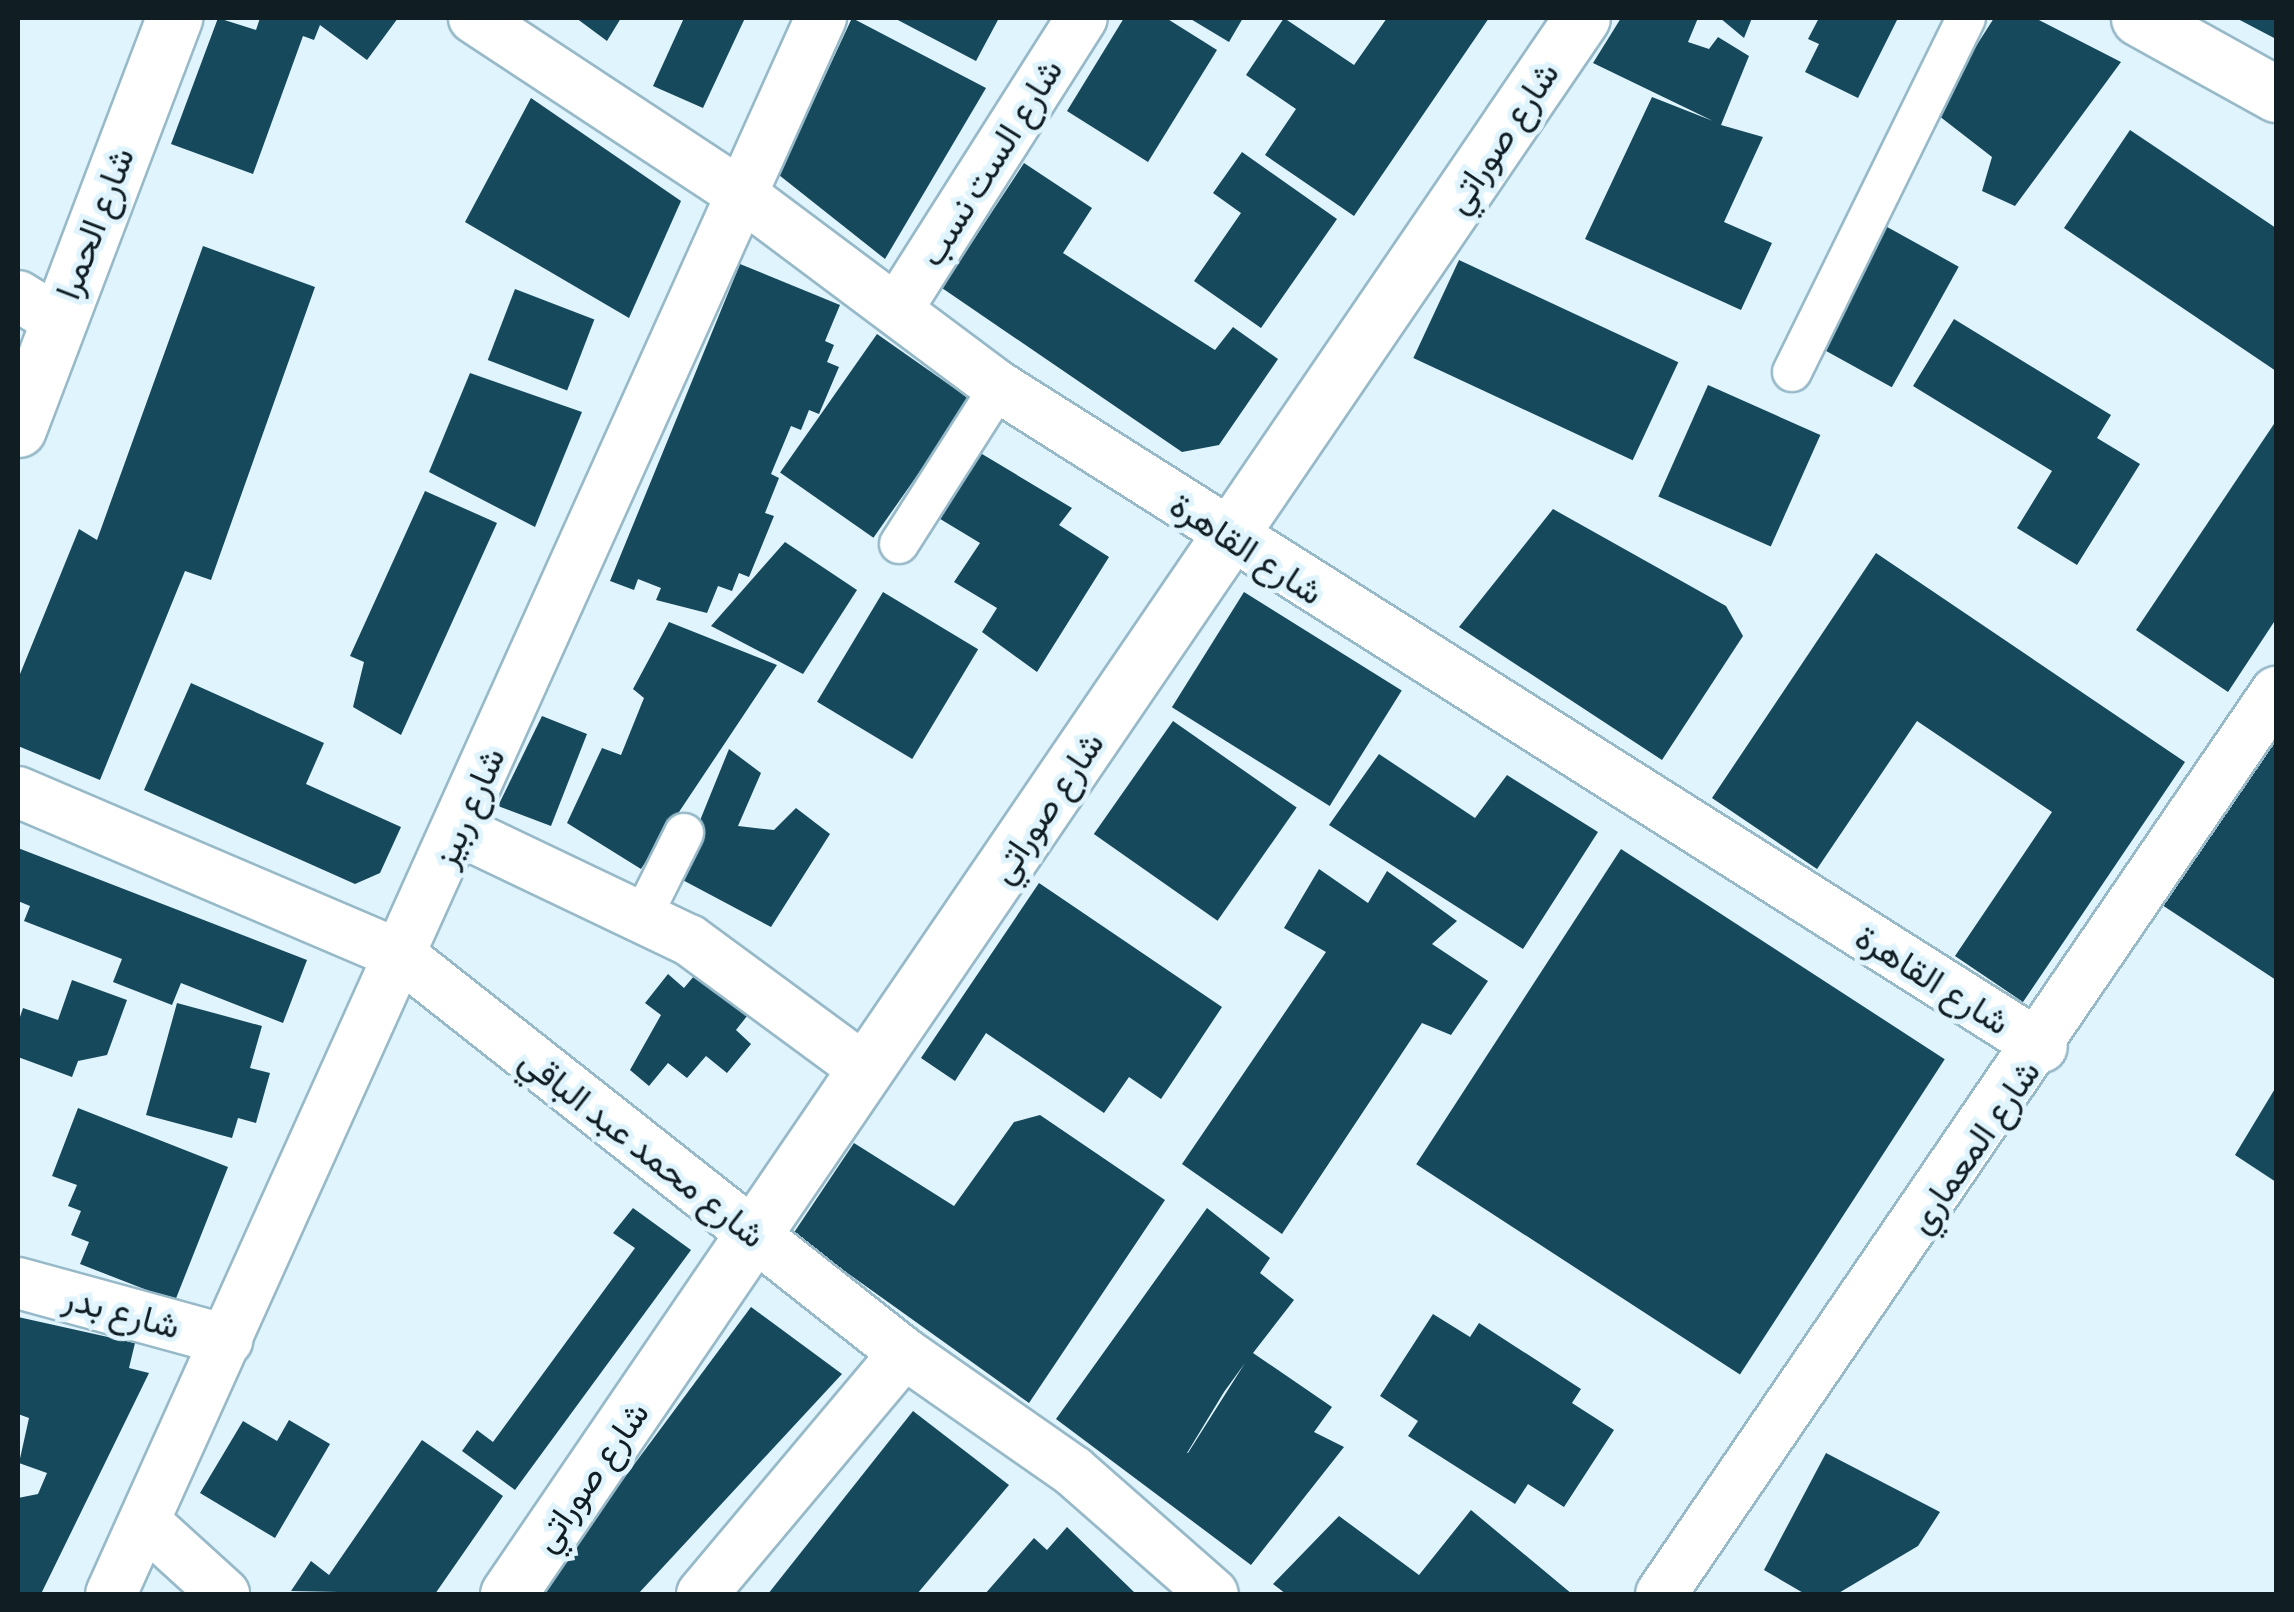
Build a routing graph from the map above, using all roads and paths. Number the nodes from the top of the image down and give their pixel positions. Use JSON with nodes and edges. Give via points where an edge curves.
{"nodes":[{"id":1,"x":174,"y":18,"type":"edge"},
{"id":2,"x":474,"y":18,"type":"edge"},
{"id":3,"x":821,"y":18,"type":"edge"},
{"id":4,"x":1082,"y":18,"type":"edge"},
{"id":5,"x":1582,"y":18,"type":"edge"},
{"id":6,"x":1966,"y":18,"type":"edge"},
{"id":7,"x":2166,"y":24,"type":"edge"},
{"id":8,"x":2276,"y":94,"type":"edge"},
{"id":9,"x":742,"y":195,"type":"junction"},
{"id":10,"x":899,"y":306,"type":"junction"},
{"id":11,"x":37,"y":308,"type":"edge"},
{"id":12,"x":1792,"y":372,"type":"dead end"},
{"id":13,"x":999,"y":387,"type":"junction"},
{"id":14,"x":18,"y":426,"type":"edge"},
{"id":15,"x":1229,"y":537,"type":"junction"},
{"id":16,"x":899,"y":544,"type":"dead end"},
{"id":17,"x":2276,"y":692,"type":"edge"},
{"id":18,"x":18,"y":792,"type":"edge"},
{"id":19,"x":458,"y":830,"type":"junction"},
{"id":20,"x":684,"y":833,"type":"dead end"},
{"id":21,"x":642,"y":918,"type":"junction"},
{"id":22,"x":400,"y":955,"type":"junction"},
{"id":23,"x":2042,"y":1047,"type":"junction"},
{"id":24,"x":866,"y":1070,"type":"junction"},
{"id":25,"x":756,"y":1236,"type":"junction"},
{"id":26,"x":18,"y":1283,"type":"edge"},
{"id":27,"x":228,"y":1340,"type":"junction"},
{"id":28,"x":904,"y":1353,"type":"junction"},
{"id":29,"x":145,"y":1522,"type":"junction"},
{"id":30,"x":111,"y":1594,"type":"edge"},
{"id":31,"x":224,"y":1594,"type":"edge"},
{"id":32,"x":508,"y":1594,"type":"edge"},
{"id":33,"x":702,"y":1594,"type":"edge"},
{"id":34,"x":1213,"y":1594,"type":"edge"},
{"id":35,"x":1661,"y":1594,"type":"edge"}],
"edges":[{"from":1,"to":11,"type":"street","name":"شارع الحمرا"},
{"from":2,"to":9,"type":"street","name":"شارع القاهرة"},
{"from":3,"to":9,"type":"street","name":"شارع ربيز"},
{"from":4,"to":10,"type":"street","name":"شارع الست نسب"},
{"from":5,"to":15,"type":"street","name":"شارع صوراتي"},
{"from":6,"to":12,"type":"street"},
{"from":7,"to":8,"type":"street"},
{"from":9,"to":10,"type":"street","name":"شارع القاهرة"},
{"from":9,"to":19,"type":"street","name":"شارع ربيز"},
{"from":10,"to":13,"type":"street","name":"شارع القاهرة"},
{"from":11,"to":14,"type":"street","name":"شارع الحمرا"},
{"from":13,"to":15,"type":"street","name":"شارع القاهرة"},
{"from":13,"to":16,"type":"street"},
{"from":15,"to":23,"type":"street","name":"شارع القاهرة"},
{"from":15,"to":24,"type":"street","name":"شارع صوراتي"},
{"from":17,"to":23,"type":"street","name":"شارع المعماري"},
{"from":18,"to":22,"type":"street","name":"شارع محمد عبد الباقي"},
{"from":19,"to":21,"type":"street"},
{"from":19,"to":22,"type":"street","name":"شارع ربيز"},
{"from":20,"to":21,"type":"street"},
{"from":21,"to":24,"type":"street","via":[[734,968]]},
{"from":22,"to":25,"type":"street","name":"شارع محمد عبد الباقي"},
{"from":22,"to":27,"type":"street","name":"شارع ربيز"},
{"from":23,"to":35,"type":"street","name":"شارع المعماري"},
{"from":24,"to":25,"type":"street","name":"شارع صوراتي"},
{"from":25,"to":28,"type":"street","name":"شارع محمد عبد الباقي"},
{"from":25,"to":32,"type":"street","name":"شارع صوراتي"},
{"from":26,"to":27,"type":"street","name":"شارع بدر"},
{"from":27,"to":29,"type":"street","name":"شارع ربيز"},
{"from":28,"to":33,"type":"street"},
{"from":28,"to":34,"type":"street","name":"شارع محمد عبد الباقي","via":[[1073,1471]]},
{"from":29,"to":30,"type":"street","name":"شارع ربيز"},
{"from":29,"to":31,"type":"street"}]}
